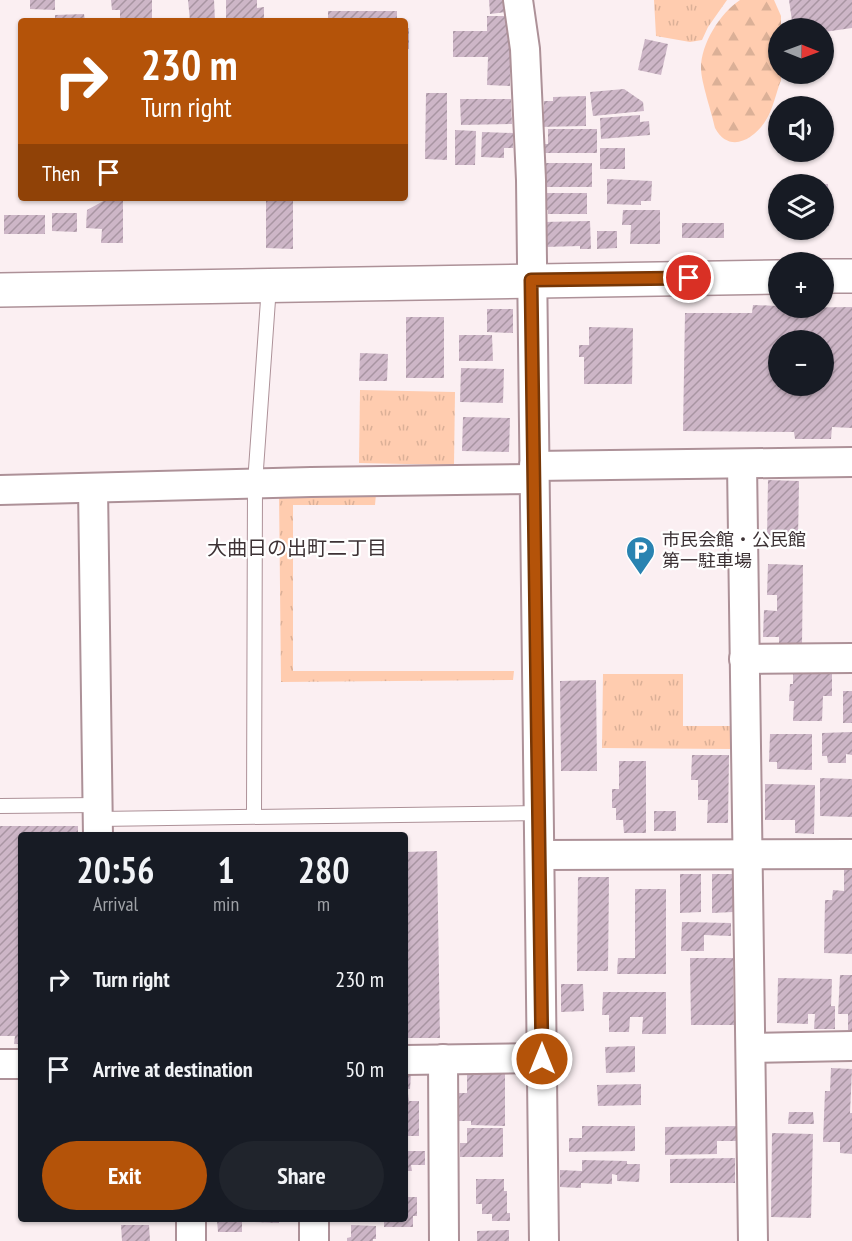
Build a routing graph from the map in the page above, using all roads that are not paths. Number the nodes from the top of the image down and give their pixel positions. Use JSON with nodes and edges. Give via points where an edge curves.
{"nodes":[{"id":1,"x":518,"y":0,"type":"edge"},
{"id":2,"x":834,"y":276,"type":"edge"},
{"id":3,"x":852,"y":276,"type":"edge"},
{"id":4,"x":768,"y":277,"type":"edge"},
{"id":5,"x":531,"y":280,"type":"junction"},
{"id":6,"x":269,"y":284,"type":"junction"},
{"id":7,"x":0,"y":290,"type":"edge"},
{"id":8,"x":852,"y":462,"type":"edge"},
{"id":9,"x":742,"y":464,"type":"junction"},
{"id":10,"x":534,"y":473,"type":"junction"},
{"id":11,"x":255,"y":483,"type":"junction"},
{"id":12,"x":93,"y":488,"type":"junction"},
{"id":13,"x":0,"y":490,"type":"edge"},
{"id":14,"x":852,"y":658,"type":"edge"},
{"id":15,"x":744,"y":659,"type":"junction"},
{"id":16,"x":0,"y":806,"type":"edge"},
{"id":17,"x":540,"y":813,"type":"junction"},
{"id":18,"x":254,"y":816,"type":"junction"},
{"id":19,"x":98,"y":820,"type":"edge"},
{"id":20,"x":852,"y":854,"type":"edge"},
{"id":21,"x":541,"y":855,"type":"junction"},
{"id":22,"x":748,"y":855,"type":"junction"},
{"id":23,"x":852,"y":1046,"type":"edge"},
{"id":24,"x":751,"y":1048,"type":"junction"},
{"id":25,"x":442,"y":1059,"type":"junction"},
{"id":26,"x":542,"y":1059,"type":"junction"},
{"id":27,"x":408,"y":1060,"type":"edge"},
{"id":28,"x":0,"y":1064,"type":"edge"},
{"id":29,"x":18,"y":1064,"type":"edge"},
{"id":30,"x":191,"y":1222,"type":"edge"},
{"id":31,"x":314,"y":1222,"type":"edge"},
{"id":32,"x":191,"y":1241,"type":"edge"},
{"id":33,"x":314,"y":1241,"type":"edge"},
{"id":34,"x":444,"y":1241,"type":"edge"},
{"id":35,"x":544,"y":1241,"type":"edge"},
{"id":36,"x":753,"y":1241,"type":"edge"}],
"edges":[{"from":1,"to":5,"type":"street","via":[[525,49]]},
{"from":2,"to":3,"type":"street"},
{"from":4,"to":5,"type":"street"},
{"from":5,"to":6,"type":"street"},
{"from":5,"to":10,"type":"street"},
{"from":6,"to":7,"type":"street"},
{"from":6,"to":11,"type":"lane"},
{"from":8,"to":9,"type":"street"},
{"from":9,"to":10,"type":"street"},
{"from":9,"to":15,"type":"street"},
{"from":10,"to":11,"type":"street"},
{"from":10,"to":17,"type":"street"},
{"from":11,"to":12,"type":"street"},
{"from":11,"to":18,"type":"lane"},
{"from":12,"to":13,"type":"street"},
{"from":12,"to":19,"type":"street"},
{"from":14,"to":15,"type":"street"},
{"from":15,"to":22,"type":"street"},
{"from":16,"to":19,"type":"lane"},
{"from":17,"to":18,"type":"lane"},
{"from":17,"to":21,"type":"street"},
{"from":18,"to":19,"type":"lane"},
{"from":20,"to":22,"type":"street"},
{"from":21,"to":22,"type":"street"},
{"from":21,"to":26,"type":"street"},
{"from":22,"to":24,"type":"street"},
{"from":23,"to":24,"type":"street"},
{"from":24,"to":36,"type":"street"},
{"from":25,"to":26,"type":"street"},
{"from":25,"to":27,"type":"street"},
{"from":25,"to":34,"type":"street"},
{"from":26,"to":35,"type":"street"},
{"from":28,"to":29,"type":"street"},
{"from":30,"to":32,"type":"street"},
{"from":31,"to":33,"type":"street"}]}
